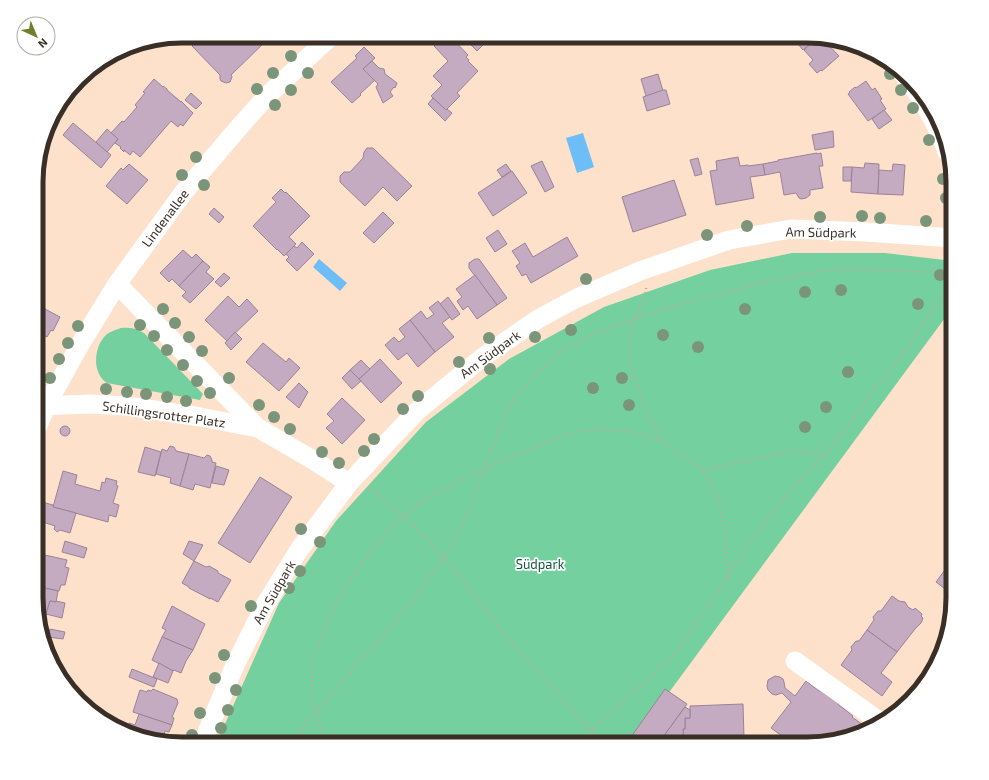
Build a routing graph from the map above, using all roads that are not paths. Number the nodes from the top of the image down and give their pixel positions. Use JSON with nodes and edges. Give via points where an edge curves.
{"nodes":[{"id":1,"x":324,"y":43,"type":"edge"},
{"id":2,"x":946,"y":238,"type":"edge"},
{"id":3,"x":117,"y":284,"type":"junction"},
{"id":4,"x":43,"y":403,"type":"edge"},
{"id":5,"x":43,"y":406,"type":"edge"},
{"id":6,"x":258,"y":428,"type":"junction"},
{"id":7,"x":349,"y":483,"type":"junction"},
{"id":8,"x":795,"y":661,"type":"dead end"},
{"id":9,"x":876,"y":719,"type":"edge"},
{"id":10,"x":205,"y":737,"type":"edge"}],
"edges":[{"from":1,"to":3,"type":"street","name":"Lindenallee","via":[[240,125],[183,193]]},
{"from":2,"to":7,"type":"street","name":"Am Südpark","via":[[791,229],[729,240],[640,271],[576,298],[538,319],[483,357],[417,411]]},
{"from":3,"to":4,"type":"street","name":"Lindenallee"},
{"from":3,"to":6,"type":"street","name":"Schillingsrotter Platz"},
{"from":5,"to":6,"type":"street","name":"Schillingsrotter Platz","via":[[127,406]]},
{"from":6,"to":7,"type":"street","name":"Schillingsrotter Platz"},
{"from":7,"to":10,"type":"street","name":"Am Südpark","via":[[299,550],[265,604],[235,665]]},
{"from":8,"to":9,"type":"street"}]}
